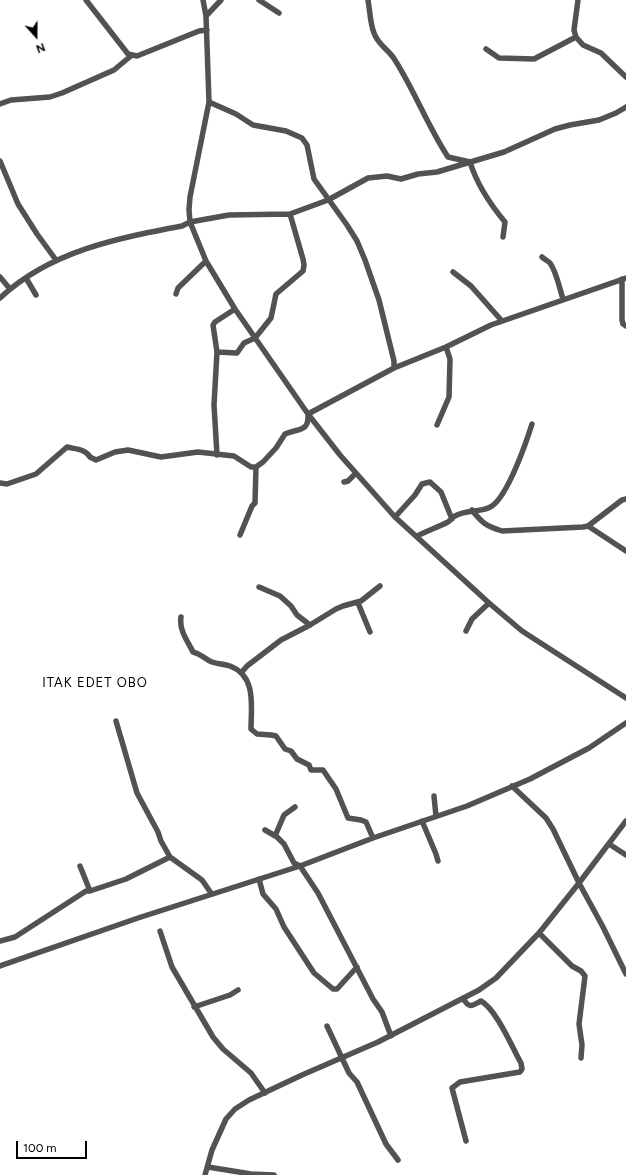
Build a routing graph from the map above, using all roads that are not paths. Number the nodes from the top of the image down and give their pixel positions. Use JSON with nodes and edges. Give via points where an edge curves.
{"nodes":[{"id":1,"x":86,"y":0,"type":"edge"},
{"id":2,"x":203,"y":0,"type":"edge"},
{"id":3,"x":221,"y":0,"type":"edge"},
{"id":4,"x":259,"y":0,"type":"edge"},
{"id":5,"x":368,"y":0,"type":"edge"},
{"id":6,"x":578,"y":0,"type":"edge"},
{"id":7,"x":279,"y":13,"type":"dead end"},
{"id":8,"x":206,"y":16,"type":"junction"},
{"id":9,"x":207,"y":30,"type":"junction"},
{"id":10,"x":576,"y":37,"type":"junction"},
{"id":11,"x":486,"y":49,"type":"dead end"},
{"id":12,"x":132,"y":56,"type":"junction"},
{"id":13,"x":626,"y":77,"type":"edge"},
{"id":14,"x":209,"y":102,"type":"junction"},
{"id":15,"x":0,"y":104,"type":"edge"},
{"id":16,"x":626,"y":107,"type":"edge"},
{"id":17,"x":0,"y":161,"type":"edge"},
{"id":18,"x":470,"y":162,"type":"junction"},
{"id":19,"x":328,"y":200,"type":"junction"},
{"id":20,"x":290,"y":214,"type":"junction"},
{"id":21,"x":190,"y":222,"type":"junction"},
{"id":22,"x":503,"y":237,"type":"dead end"},
{"id":23,"x":542,"y":257,"type":"dead end"},
{"id":24,"x":56,"y":260,"type":"junction"},
{"id":25,"x":206,"y":261,"type":"junction"},
{"id":26,"x":453,"y":272,"type":"dead end"},
{"id":27,"x":0,"y":277,"type":"edge"},
{"id":28,"x":26,"y":278,"type":"junction"},
{"id":29,"x":624,"y":278,"type":"edge"},
{"id":30,"x":10,"y":289,"type":"junction"},
{"id":31,"x":176,"y":294,"type":"dead end"},
{"id":32,"x":36,"y":295,"type":"dead end"},
{"id":33,"x":0,"y":298,"type":"edge"},
{"id":34,"x":563,"y":299,"type":"junction"},
{"id":35,"x":235,"y":309,"type":"junction"},
{"id":36,"x":502,"y":321,"type":"junction"},
{"id":37,"x":626,"y":326,"type":"edge"},
{"id":38,"x":255,"y":338,"type":"junction"},
{"id":39,"x":446,"y":347,"type":"junction"},
{"id":40,"x":217,"y":352,"type":"junction"},
{"id":41,"x":394,"y":368,"type":"junction"},
{"id":42,"x":308,"y":414,"type":"junction"},
{"id":43,"x":532,"y":424,"type":"dead end"},
{"id":44,"x":437,"y":425,"type":"dead end"},
{"id":45,"x":217,"y":455,"type":"junction"},
{"id":46,"x":256,"y":467,"type":"junction"},
{"id":47,"x":356,"y":473,"type":"junction"},
{"id":48,"x":344,"y":482,"type":"dead end"},
{"id":49,"x":0,"y":483,"type":"edge"},
{"id":50,"x":626,"y":499,"type":"edge"},
{"id":51,"x":472,"y":510,"type":"junction"},
{"id":52,"x":395,"y":517,"type":"junction"},
{"id":53,"x":452,"y":519,"type":"junction"},
{"id":54,"x":588,"y":526,"type":"junction"},
{"id":55,"x":240,"y":535,"type":"dead end"},
{"id":56,"x":417,"y":536,"type":"junction"},
{"id":57,"x":626,"y":551,"type":"edge"},
{"id":58,"x":380,"y":586,"type":"dead end"},
{"id":59,"x":259,"y":587,"type":"dead end"},
{"id":60,"x":358,"y":602,"type":"junction"},
{"id":61,"x":489,"y":603,"type":"junction"},
{"id":62,"x":181,"y":616,"type":"dead end"},
{"id":63,"x":310,"y":625,"type":"junction"},
{"id":64,"x":466,"y":631,"type":"dead end"},
{"id":65,"x":370,"y":632,"type":"dead end"},
{"id":66,"x":241,"y":673,"type":"junction"},
{"id":67,"x":626,"y":698,"type":"edge"},
{"id":68,"x":116,"y":721,"type":"dead end"},
{"id":69,"x":626,"y":724,"type":"edge"},
{"id":70,"x":512,"y":786,"type":"junction"},
{"id":71,"x":434,"y":796,"type":"dead end"},
{"id":72,"x":295,"y":807,"type":"dead end"},
{"id":73,"x":436,"y":816,"type":"junction"},
{"id":74,"x":422,"y":821,"type":"junction"},
{"id":75,"x":626,"y":821,"type":"edge"},
{"id":76,"x":265,"y":830,"type":"dead end"},
{"id":77,"x":275,"y":836,"type":"junction"},
{"id":78,"x":373,"y":838,"type":"junction"},
{"id":79,"x":609,"y":844,"type":"junction"},
{"id":80,"x":626,"y":855,"type":"edge"},
{"id":81,"x":170,"y":857,"type":"junction"},
{"id":82,"x":438,"y":860,"type":"dead end"},
{"id":83,"x":80,"y":866,"type":"dead end"},
{"id":84,"x":300,"y":866,"type":"junction"},
{"id":85,"x":259,"y":879,"type":"junction"},
{"id":86,"x":579,"y":883,"type":"junction"},
{"id":87,"x":90,"y":891,"type":"junction"},
{"id":88,"x":211,"y":893,"type":"junction"},
{"id":89,"x":160,"y":931,"type":"dead end"},
{"id":90,"x":539,"y":933,"type":"junction"},
{"id":91,"x":0,"y":941,"type":"edge"},
{"id":92,"x":0,"y":966,"type":"edge"},
{"id":93,"x":357,"y":967,"type":"junction"},
{"id":94,"x":626,"y":974,"type":"edge"},
{"id":95,"x":238,"y":990,"type":"dead end"},
{"id":96,"x":463,"y":998,"type":"junction"},
{"id":97,"x":194,"y":1007,"type":"junction"},
{"id":98,"x":327,"y":1026,"type":"dead end"},
{"id":99,"x":390,"y":1036,"type":"junction"},
{"id":100,"x":343,"y":1058,"type":"junction"},
{"id":101,"x":581,"y":1058,"type":"dead end"},
{"id":102,"x":265,"y":1093,"type":"junction"},
{"id":103,"x":466,"y":1141,"type":"dead end"},
{"id":104,"x":398,"y":1160,"type":"dead end"},
{"id":105,"x":208,"y":1167,"type":"junction"},
{"id":106,"x":205,"y":1175,"type":"edge"},
{"id":107,"x":274,"y":1175,"type":"edge"}],
"edges":[{"from":1,"to":12,"type":"street"},
{"from":2,"to":8,"type":"street"},
{"from":3,"to":8,"type":"street"},
{"from":4,"to":7,"type":"street"},
{"from":5,"to":18,"type":"street","via":[[374,34],[392,56],[436,140],[448,157]]},
{"from":6,"to":10,"type":"street","via":[[574,30]]},
{"from":8,"to":9,"type":"street"},
{"from":9,"to":12,"type":"street"},
{"from":9,"to":14,"type":"street"},
{"from":10,"to":11,"type":"street","via":[[534,59],[499,58]]},
{"from":10,"to":13,"type":"street","via":[[583,45],[600,53]]},
{"from":12,"to":15,"type":"street","via":[[114,70],[62,93],[50,97],[11,100]]},
{"from":14,"to":19,"type":"street","via":[[253,125],[286,131],[302,138],[307,145],[314,179]]},
{"from":14,"to":21,"type":"street","via":[[190,197]]},
{"from":16,"to":18,"type":"street","via":[[599,120],[555,129],[504,152]]},
{"from":17,"to":24,"type":"street","via":[[18,204]]},
{"from":18,"to":19,"type":"street","via":[[401,179],[387,176],[368,178]]},
{"from":18,"to":22,"type":"street","via":[[490,203],[505,222]]},
{"from":19,"to":20,"type":"street"},
{"from":19,"to":41,"type":"street","via":[[353,236],[365,260],[379,300]]},
{"from":20,"to":21,"type":"street","via":[[229,216]]},
{"from":20,"to":38,"type":"street","via":[[304,271],[276,294],[271,318]]},
{"from":21,"to":24,"type":"street","via":[[182,226],[109,241]]},
{"from":21,"to":25,"type":"street"},
{"from":23,"to":34,"type":"street","via":[[550,263],[555,273]]},
{"from":24,"to":28,"type":"street"},
{"from":25,"to":31,"type":"street","via":[[178,288]]},
{"from":25,"to":35,"type":"street"},
{"from":26,"to":36,"type":"street","via":[[471,286]]},
{"from":27,"to":30,"type":"street"},
{"from":28,"to":30,"type":"street"},
{"from":28,"to":32,"type":"street"},
{"from":29,"to":34,"type":"street"},
{"from":29,"to":37,"type":"street","via":[[622,320]]},
{"from":30,"to":33,"type":"street"},
{"from":34,"to":36,"type":"street"},
{"from":35,"to":38,"type":"street"},
{"from":35,"to":40,"type":"street","via":[[214,322]]},
{"from":36,"to":39,"type":"street"},
{"from":38,"to":40,"type":"street","via":[[244,343],[237,353]]},
{"from":38,"to":42,"type":"street"},
{"from":39,"to":41,"type":"street"},
{"from":39,"to":44,"type":"street","via":[[450,358],[448,397]]},
{"from":40,"to":45,"type":"street","via":[[214,405]]},
{"from":41,"to":42,"type":"street"},
{"from":42,"to":46,"type":"street","via":[[305,427],[285,434],[276,448]]},
{"from":42,"to":47,"type":"street"},
{"from":43,"to":51,"type":"street","via":[[502,497],[488,509]]},
{"from":45,"to":46,"type":"street","via":[[234,456]]},
{"from":45,"to":49,"type":"street","via":[[198,452],[161,458],[128,450],[96,460],[83,451],[67,447],[36,474],[7,484]]},
{"from":46,"to":55,"type":"street","via":[[255,503]]},
{"from":47,"to":48,"type":"street"},
{"from":47,"to":52,"type":"street"},
{"from":50,"to":54,"type":"street"},
{"from":51,"to":53,"type":"street","via":[[456,515]]},
{"from":51,"to":54,"type":"street","via":[[481,522],[502,531]]},
{"from":52,"to":53,"type":"street","via":[[422,484],[430,482],[441,492]]},
{"from":52,"to":56,"type":"street"},
{"from":53,"to":56,"type":"street"},
{"from":54,"to":57,"type":"street"},
{"from":56,"to":61,"type":"street"},
{"from":58,"to":60,"type":"street","via":[[366,599]]},
{"from":59,"to":63,"type":"street","via":[[280,596]]},
{"from":60,"to":63,"type":"street","via":[[343,606]]},
{"from":60,"to":65,"type":"street"},
{"from":61,"to":64,"type":"street","via":[[472,619]]},
{"from":61,"to":67,"type":"street","via":[[522,631]]},
{"from":62,"to":66,"type":"street","via":[[181,629],[193,652],[200,653],[213,663],[230,666]]},
{"from":63,"to":66,"type":"street","via":[[281,640]]},
{"from":66,"to":78,"type":"street","via":[[250,688],[250,729],[257,734],[276,736],[285,750],[291,751],[297,759],[309,765],[311,770],[323,770],[336,788],[348,818],[366,822]]},
{"from":68,"to":81,"type":"street","via":[[137,792]]},
{"from":69,"to":70,"type":"street","via":[[589,748]]},
{"from":70,"to":73,"type":"street","via":[[467,806]]},
{"from":70,"to":86,"type":"street","via":[[546,818]]},
{"from":71,"to":73,"type":"street"},
{"from":72,"to":77,"type":"street","via":[[284,815]]},
{"from":73,"to":74,"type":"street"},
{"from":74,"to":78,"type":"street"},
{"from":74,"to":82,"type":"street"},
{"from":75,"to":79,"type":"street"},
{"from":76,"to":77,"type":"street"},
{"from":77,"to":84,"type":"street","via":[[284,844],[294,863]]},
{"from":78,"to":84,"type":"street"},
{"from":79,"to":80,"type":"street"},
{"from":79,"to":86,"type":"street"},
{"from":81,"to":87,"type":"street","via":[[126,879]]},
{"from":81,"to":88,"type":"street","via":[[202,880]]},
{"from":83,"to":87,"type":"street"},
{"from":84,"to":85,"type":"street"},
{"from":84,"to":93,"type":"street","via":[[318,893]]},
{"from":85,"to":88,"type":"street"},
{"from":85,"to":93,"type":"street","via":[[263,894],[276,909],[284,927],[314,973],[333,989],[337,989]]},
{"from":86,"to":90,"type":"street"},
{"from":86,"to":94,"type":"street"},
{"from":87,"to":91,"type":"street","via":[[86,891],[15,937]]},
{"from":88,"to":92,"type":"street"},
{"from":89,"to":97,"type":"street","via":[[172,967]]},
{"from":90,"to":96,"type":"street","via":[[496,978]]},
{"from":90,"to":101,"type":"street","via":[[585,976],[579,1024]]},
{"from":93,"to":99,"type":"street","via":[[382,1012]]},
{"from":95,"to":97,"type":"street"},
{"from":96,"to":99,"type":"street"},
{"from":96,"to":103,"type":"street","via":[[472,1006],[481,1001],[494,1012],[522,1069],[520,1072],[460,1082],[452,1088]]},
{"from":97,"to":102,"type":"street","via":[[212,1037],[251,1073]]},
{"from":98,"to":100,"type":"street"},
{"from":99,"to":100,"type":"street"},
{"from":100,"to":102,"type":"street"},
{"from":100,"to":104,"type":"street","via":[[386,1144]]},
{"from":102,"to":105,"type":"street","via":[[235,1109],[226,1119],[212,1150]]},
{"from":105,"to":106,"type":"street"},
{"from":105,"to":107,"type":"street"}]}
